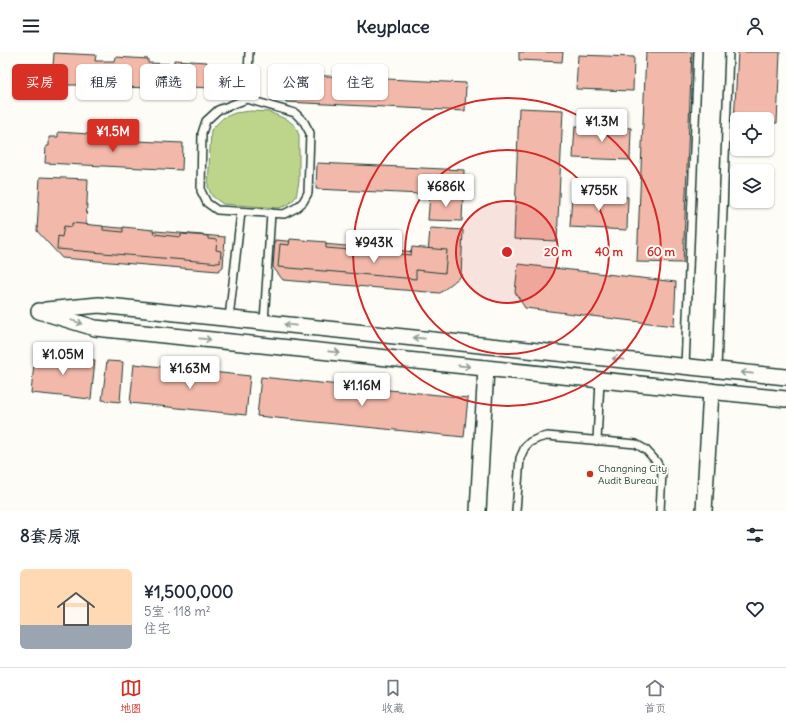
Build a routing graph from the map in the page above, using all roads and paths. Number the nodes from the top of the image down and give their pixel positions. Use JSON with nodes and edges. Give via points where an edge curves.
{"nodes":[{"id":1,"x":249,"y":52,"type":"edge"},
{"id":2,"x":698,"y":52,"type":"edge"},
{"id":3,"x":729,"y":52,"type":"edge"},
{"id":4,"x":248,"y":64,"type":"edge"},
{"id":5,"x":247,"y":100,"type":"joint"},
{"id":6,"x":241,"y":212,"type":"junction"},
{"id":7,"x":271,"y":213,"type":"junction"},
{"id":8,"x":230,"y":318,"type":"junction"},
{"id":9,"x":264,"y":322,"type":"junction"},
{"id":10,"x":685,"y":366,"type":"junction"},
{"id":11,"x":486,"y":368,"type":"junction"},
{"id":12,"x":717,"y":369,"type":"junction"},
{"id":13,"x":786,"y":377,"type":"edge"},
{"id":14,"x":600,"y":380,"type":"junction"},
{"id":15,"x":711,"y":391,"type":"junction"},
{"id":16,"x":786,"y":399,"type":"edge"},
{"id":17,"x":597,"y":441,"type":"junction"},
{"id":18,"x":478,"y":511,"type":"edge"},
{"id":19,"x":516,"y":511,"type":"edge"},
{"id":20,"x":660,"y":511,"type":"edge"},
{"id":21,"x":704,"y":511,"type":"edge"}],
"edges":[{"from":1,"to":4,"type":"lane"},
{"from":2,"to":10,"type":"lane"},
{"from":3,"to":12,"type":"lane"},
{"from":5,"to":6,"type":"lane","via":[[218,110],[206,121],[202,134],[201,191],[207,203],[217,210]]},
{"from":5,"to":7,"type":"lane","via":[[296,112],[310,133],[308,193],[296,208],[284,214]]},
{"from":6,"to":7,"type":"lane"},
{"from":6,"to":8,"type":"lane"},
{"from":7,"to":9,"type":"lane"},
{"from":8,"to":9,"type":"street"},
{"from":8,"to":11,"type":"street","one_way":true,"via":[[99,305],[39,311],[94,328]]},
{"from":10,"to":9,"type":"street","one_way":true},
{"from":10,"to":12,"type":"street"},
{"from":11,"to":14,"type":"street"},
{"from":11,"to":18,"type":"street"},
{"from":13,"to":12,"type":"street","one_way":true},
{"from":14,"to":15,"type":"street"},
{"from":14,"to":17,"type":"lane"},
{"from":15,"to":16,"type":"street"},
{"from":15,"to":21,"type":"street"},
{"from":17,"to":19,"type":"lane","via":[[547,436],[525,446],[520,458]]},
{"from":17,"to":20,"type":"lane","via":[[636,444],[656,461],[662,472]]}]}
